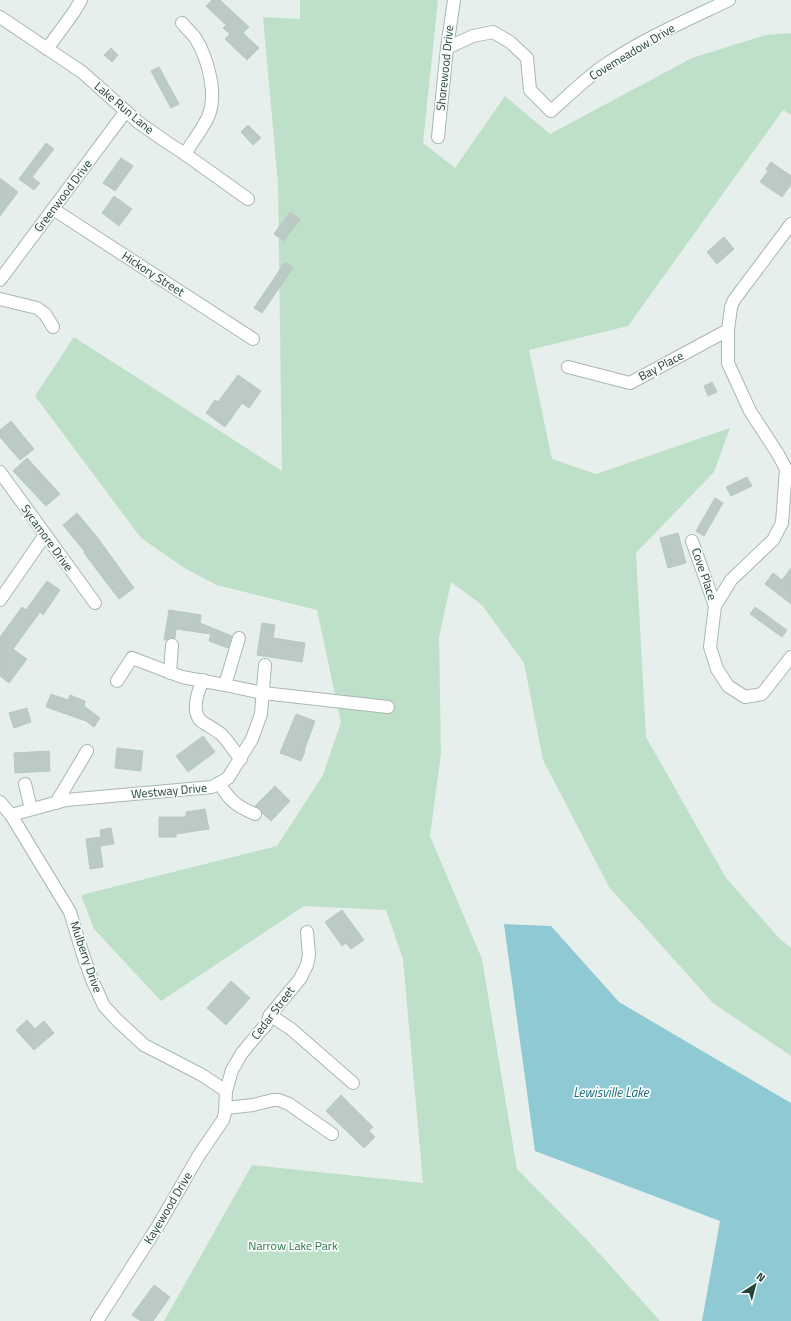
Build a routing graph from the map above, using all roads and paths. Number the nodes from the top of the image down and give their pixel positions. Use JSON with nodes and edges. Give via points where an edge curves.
{"nodes":[{"id":1,"x":81,"y":0,"type":"edge"},
{"id":2,"x":454,"y":0,"type":"edge"},
{"id":3,"x":729,"y":0,"type":"edge"},
{"id":4,"x":0,"y":17,"type":"edge"},
{"id":5,"x":182,"y":23,"type":"dead end"},
{"id":6,"x":447,"y":48,"type":"junction"},
{"id":7,"x":47,"y":49,"type":"junction"},
{"id":8,"x":126,"y":111,"type":"junction"},
{"id":9,"x":438,"y":137,"type":"dead end"},
{"id":10,"x":185,"y":154,"type":"junction"},
{"id":11,"x":248,"y":200,"type":"dead end"},
{"id":12,"x":53,"y":209,"type":"junction"},
{"id":13,"x":791,"y":224,"type":"edge"},
{"id":14,"x":0,"y":280,"type":"edge"},
{"id":15,"x":0,"y":299,"type":"edge"},
{"id":16,"x":53,"y":327,"type":"dead end"},
{"id":17,"x":728,"y":330,"type":"junction"},
{"id":18,"x":253,"y":339,"type":"dead end"},
{"id":19,"x":568,"y":367,"type":"dead end"},
{"id":20,"x":789,"y":466,"type":"edge"},
{"id":21,"x":0,"y":472,"type":"edge"},
{"id":22,"x":46,"y":535,"type":"junction"},
{"id":23,"x":692,"y":541,"type":"dead end"},
{"id":24,"x":0,"y":600,"type":"edge"},
{"id":25,"x":95,"y":603,"type":"dead end"},
{"id":26,"x":715,"y":606,"type":"junction"},
{"id":27,"x":239,"y":638,"type":"dead end"},
{"id":28,"x":172,"y":645,"type":"dead end"},
{"id":29,"x":791,"y":657,"type":"edge"},
{"id":30,"x":265,"y":665,"type":"dead end"},
{"id":31,"x":170,"y":673,"type":"junction"},
{"id":32,"x":117,"y":680,"type":"dead end"},
{"id":33,"x":203,"y":680,"type":"junction"},
{"id":34,"x":225,"y":684,"type":"junction"},
{"id":35,"x":263,"y":693,"type":"junction"},
{"id":36,"x":388,"y":707,"type":"dead end"},
{"id":37,"x":87,"y":751,"type":"dead end"},
{"id":38,"x":241,"y":759,"type":"junction"},
{"id":39,"x":219,"y":783,"type":"junction"},
{"id":40,"x":25,"y":784,"type":"dead end"},
{"id":41,"x":0,"y":802,"type":"edge"},
{"id":42,"x":56,"y":803,"type":"junction"},
{"id":43,"x":31,"y":810,"type":"junction"},
{"id":44,"x":255,"y":814,"type":"dead end"},
{"id":45,"x":11,"y":815,"type":"junction"},
{"id":46,"x":307,"y":932,"type":"dead end"},
{"id":47,"x":270,"y":1015,"type":"junction"},
{"id":48,"x":353,"y":1083,"type":"dead end"},
{"id":49,"x":226,"y":1091,"type":"junction"},
{"id":50,"x":226,"y":1108,"type":"junction"},
{"id":51,"x":332,"y":1134,"type":"dead end"},
{"id":52,"x":97,"y":1321,"type":"edge"}],
"edges":[{"from":1,"to":7,"type":"street"},
{"from":2,"to":6,"type":"street","name":"Shorewood Drive"},
{"from":3,"to":6,"type":"street","name":"Covemeadow Drive","via":[[659,33],[606,65],[551,111],[530,90],[527,58],[510,42],[493,32],[473,36]]},
{"from":4,"to":7,"type":"street","name":"Lake Run Lane"},
{"from":5,"to":10,"type":"street","via":[[195,38],[207,63],[212,90],[208,116]]},
{"from":6,"to":9,"type":"street","name":"Shorewood Drive"},
{"from":7,"to":8,"type":"street","name":"Lake Run Lane","via":[[82,72]]},
{"from":8,"to":10,"type":"street","name":"Lake Run Lane","via":[[148,130]]},
{"from":8,"to":12,"type":"street","name":"Greenwood Drive"},
{"from":10,"to":11,"type":"street","name":"Lake Run Lane"},
{"from":12,"to":14,"type":"street","name":"Greenwood Drive"},
{"from":12,"to":18,"type":"street","name":"Hickory Street"},
{"from":13,"to":17,"type":"street","via":[[734,300]]},
{"from":15,"to":16,"type":"street","via":[[37,308],[45,314]]},
{"from":17,"to":19,"type":"street","name":"Bay Place","via":[[630,383]]},
{"from":17,"to":20,"type":"street","via":[[728,364],[750,411],[778,454]]},
{"from":20,"to":26,"type":"street","via":[[782,523],[773,540],[731,580]]},
{"from":21,"to":22,"type":"street","name":"Sycamore Drive"},
{"from":22,"to":24,"type":"street"},
{"from":22,"to":25,"type":"street","name":"Sycamore Drive"},
{"from":23,"to":26,"type":"street","name":"Cove Place"},
{"from":26,"to":29,"type":"street","via":[[710,647],[717,669],[728,686],[745,697],[762,694]]},
{"from":27,"to":34,"type":"street"},
{"from":28,"to":31,"type":"street"},
{"from":30,"to":35,"type":"street","name":"Westway Drive"},
{"from":31,"to":32,"type":"street","via":[[132,658]]},
{"from":31,"to":33,"type":"street"},
{"from":33,"to":34,"type":"street"},
{"from":33,"to":38,"type":"street","via":[[195,706],[197,715],[200,721],[221,734]]},
{"from":34,"to":35,"type":"street"},
{"from":35,"to":36,"type":"street"},
{"from":35,"to":38,"type":"street","name":"Westway Drive","via":[[261,714]]},
{"from":37,"to":42,"type":"street"},
{"from":38,"to":39,"type":"street","name":"Westway Drive","via":[[228,778]]},
{"from":39,"to":42,"type":"street","name":"Westway Drive","via":[[212,787]]},
{"from":39,"to":44,"type":"street","via":[[226,795],[239,808]]},
{"from":40,"to":43,"type":"street"},
{"from":41,"to":45,"type":"street","name":"Mulberry Drive"},
{"from":42,"to":43,"type":"street","name":"Westway Drive"},
{"from":43,"to":45,"type":"street","name":"Westway Drive"},
{"from":45,"to":49,"type":"street","name":"Mulberry Drive","via":[[70,912],[84,958],[104,1006],[144,1045],[202,1075]]},
{"from":46,"to":47,"type":"street","name":"Cedar Street","via":[[307,965],[300,979]]},
{"from":47,"to":48,"type":"street","via":[[291,1029]]},
{"from":47,"to":49,"type":"street","name":"Cedar Street","via":[[266,1025],[242,1053],[232,1070]]},
{"from":49,"to":50,"type":"street","name":"Kayewood Drive"},
{"from":50,"to":51,"type":"street","via":[[279,1100],[289,1104]]},
{"from":50,"to":52,"type":"street","name":"Kayewood Drive","via":[[223,1120]]}]}
